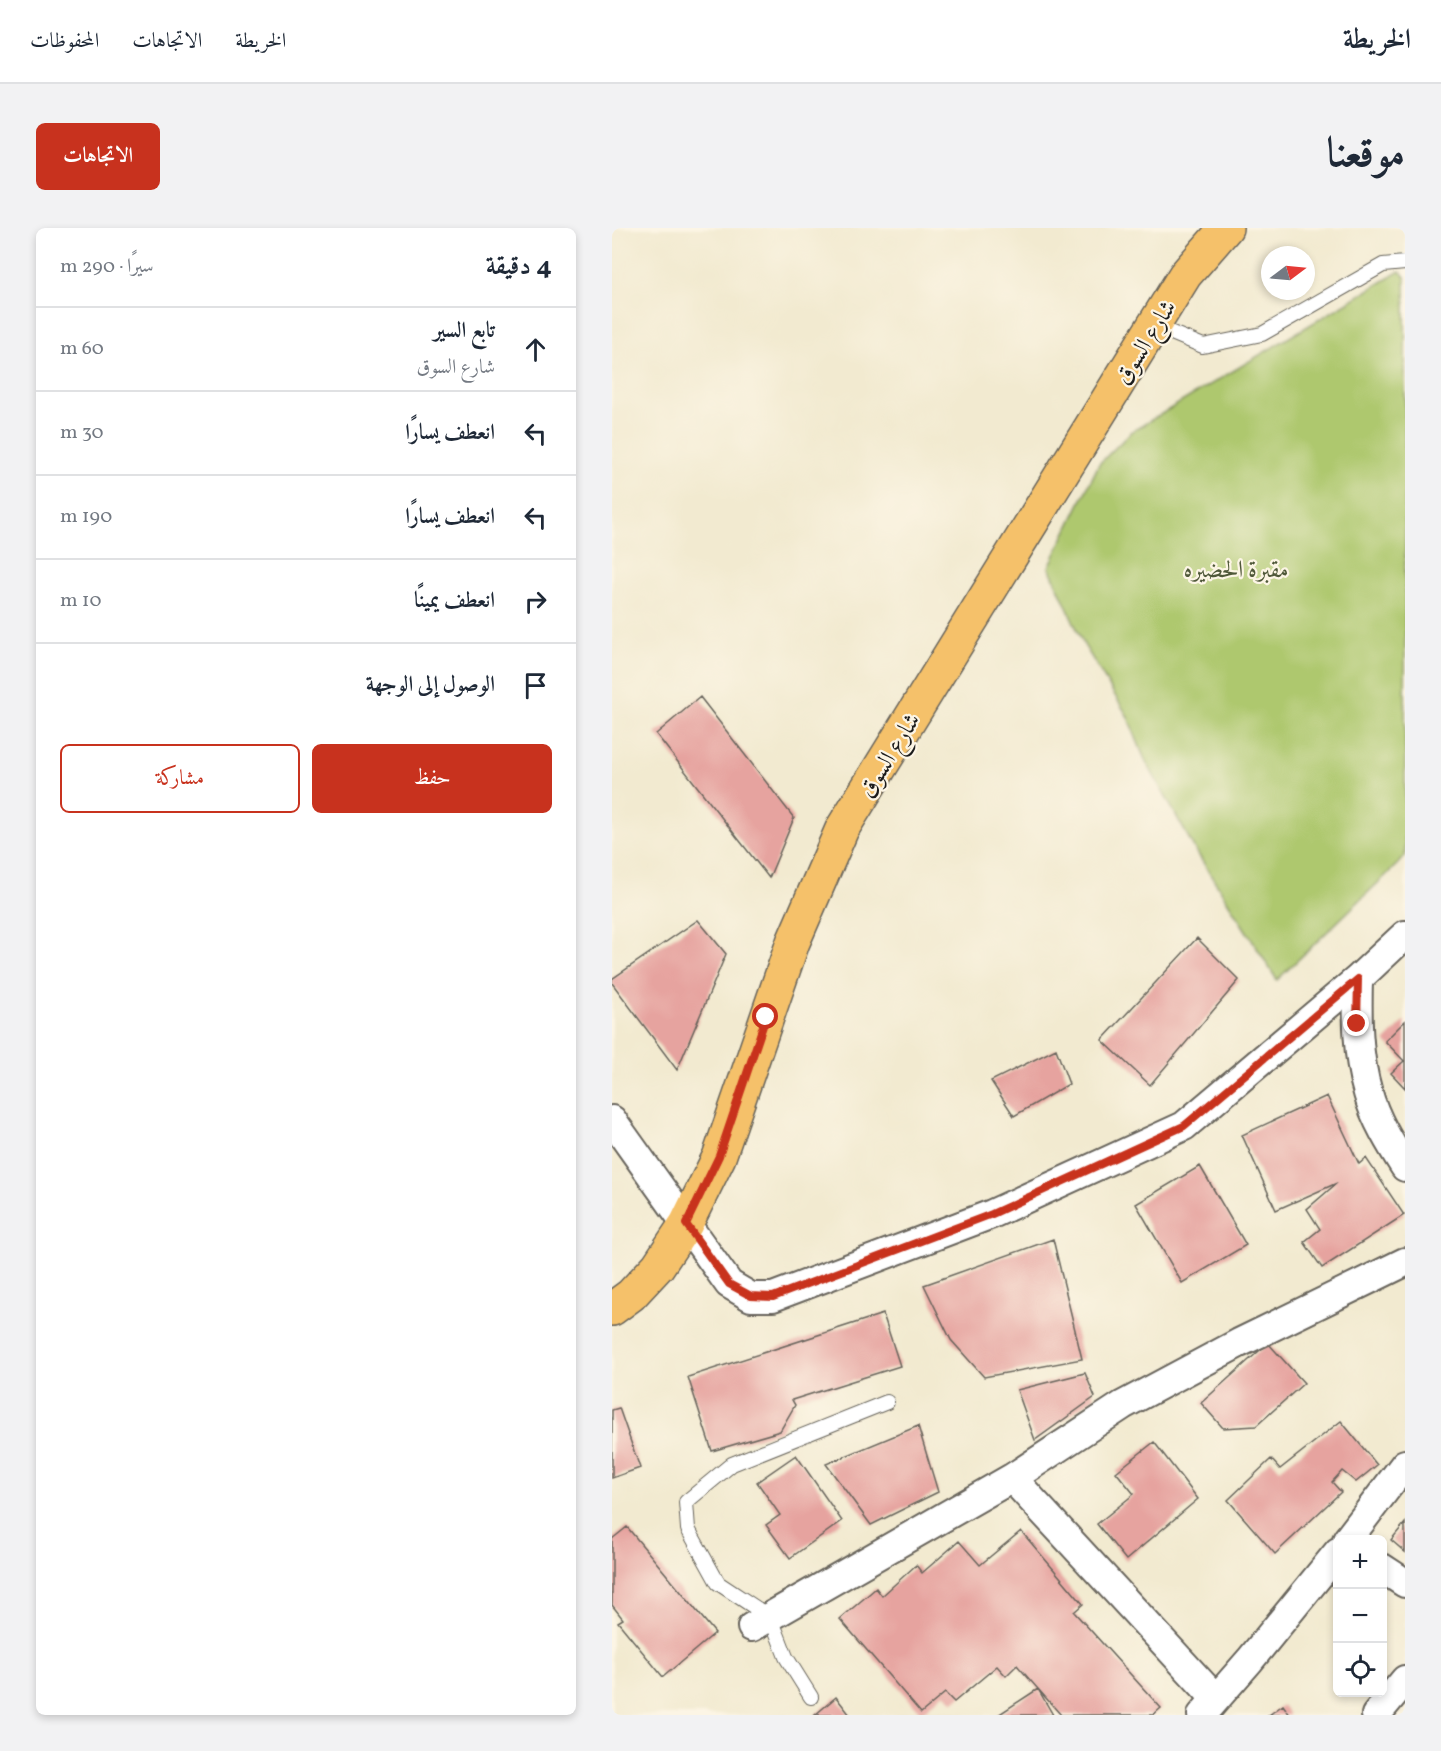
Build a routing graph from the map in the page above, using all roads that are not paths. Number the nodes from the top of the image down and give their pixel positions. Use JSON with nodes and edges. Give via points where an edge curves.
{"nodes":[{"id":1,"x":1226,"y":228,"type":"edge"},
{"id":2,"x":1405,"y":263,"type":"edge"},
{"id":3,"x":1155,"y":326,"type":"junction"},
{"id":4,"x":1405,"y":935,"type":"edge"},
{"id":5,"x":1358,"y":979,"type":"junction"},
{"id":6,"x":612,"y":1119,"type":"edge"},
{"id":7,"x":1405,"y":1167,"type":"edge"},
{"id":8,"x":686,"y":1224,"type":"junction"},
{"id":9,"x":1405,"y":1262,"type":"edge"},
{"id":10,"x":612,"y":1309,"type":"edge"},
{"id":11,"x":887,"y":1402,"type":"dead end"},
{"id":12,"x":1405,"y":1464,"type":"edge"},
{"id":13,"x":1012,"y":1478,"type":"junction"},
{"id":14,"x":1350,"y":1535,"type":"edge"},
{"id":15,"x":1333,"y":1557,"type":"edge"},
{"id":16,"x":1387,"y":1571,"type":"edge"},
{"id":17,"x":1405,"y":1583,"type":"edge"},
{"id":18,"x":761,"y":1623,"type":"junction"},
{"id":19,"x":1405,"y":1680,"type":"edge"},
{"id":20,"x":811,"y":1697,"type":"dead end"},
{"id":21,"x":1209,"y":1707,"type":"edge"},
{"id":22,"x":1376,"y":1715,"type":"edge"}],
"edges":[{"from":1,"to":3,"type":"main road","name":"شارع السوق","via":[[1185,275]]},
{"from":2,"to":3,"type":"lane","via":[[1383,265],[1262,334],[1203,346]]},
{"from":3,"to":8,"type":"main road","name":"شارع السوق","via":[[843,829],[794,942],[719,1156]]},
{"from":4,"to":5,"type":"street"},
{"from":5,"to":7,"type":"street","via":[[1357,1024],[1368,1094]]},
{"from":5,"to":8,"type":"street","via":[[1184,1126],[992,1214],[773,1297],[751,1296],[729,1284]]},
{"from":6,"to":8,"type":"street"},
{"from":8,"to":10,"type":"main road","name":"شارع السوق","via":[[658,1266]]},
{"from":9,"to":13,"type":"street","via":[[1239,1343],[1124,1405]]},
{"from":11,"to":18,"type":"lane","via":[[732,1464],[686,1502],[688,1529],[718,1583]]},
{"from":12,"to":14,"type":"street"},
{"from":13,"to":18,"type":"street"},
{"from":13,"to":21,"type":"street"},
{"from":15,"to":21,"type":"street"},
{"from":16,"to":17,"type":"street"},
{"from":18,"to":20,"type":"lane"},
{"from":19,"to":22,"type":"street"}]}
